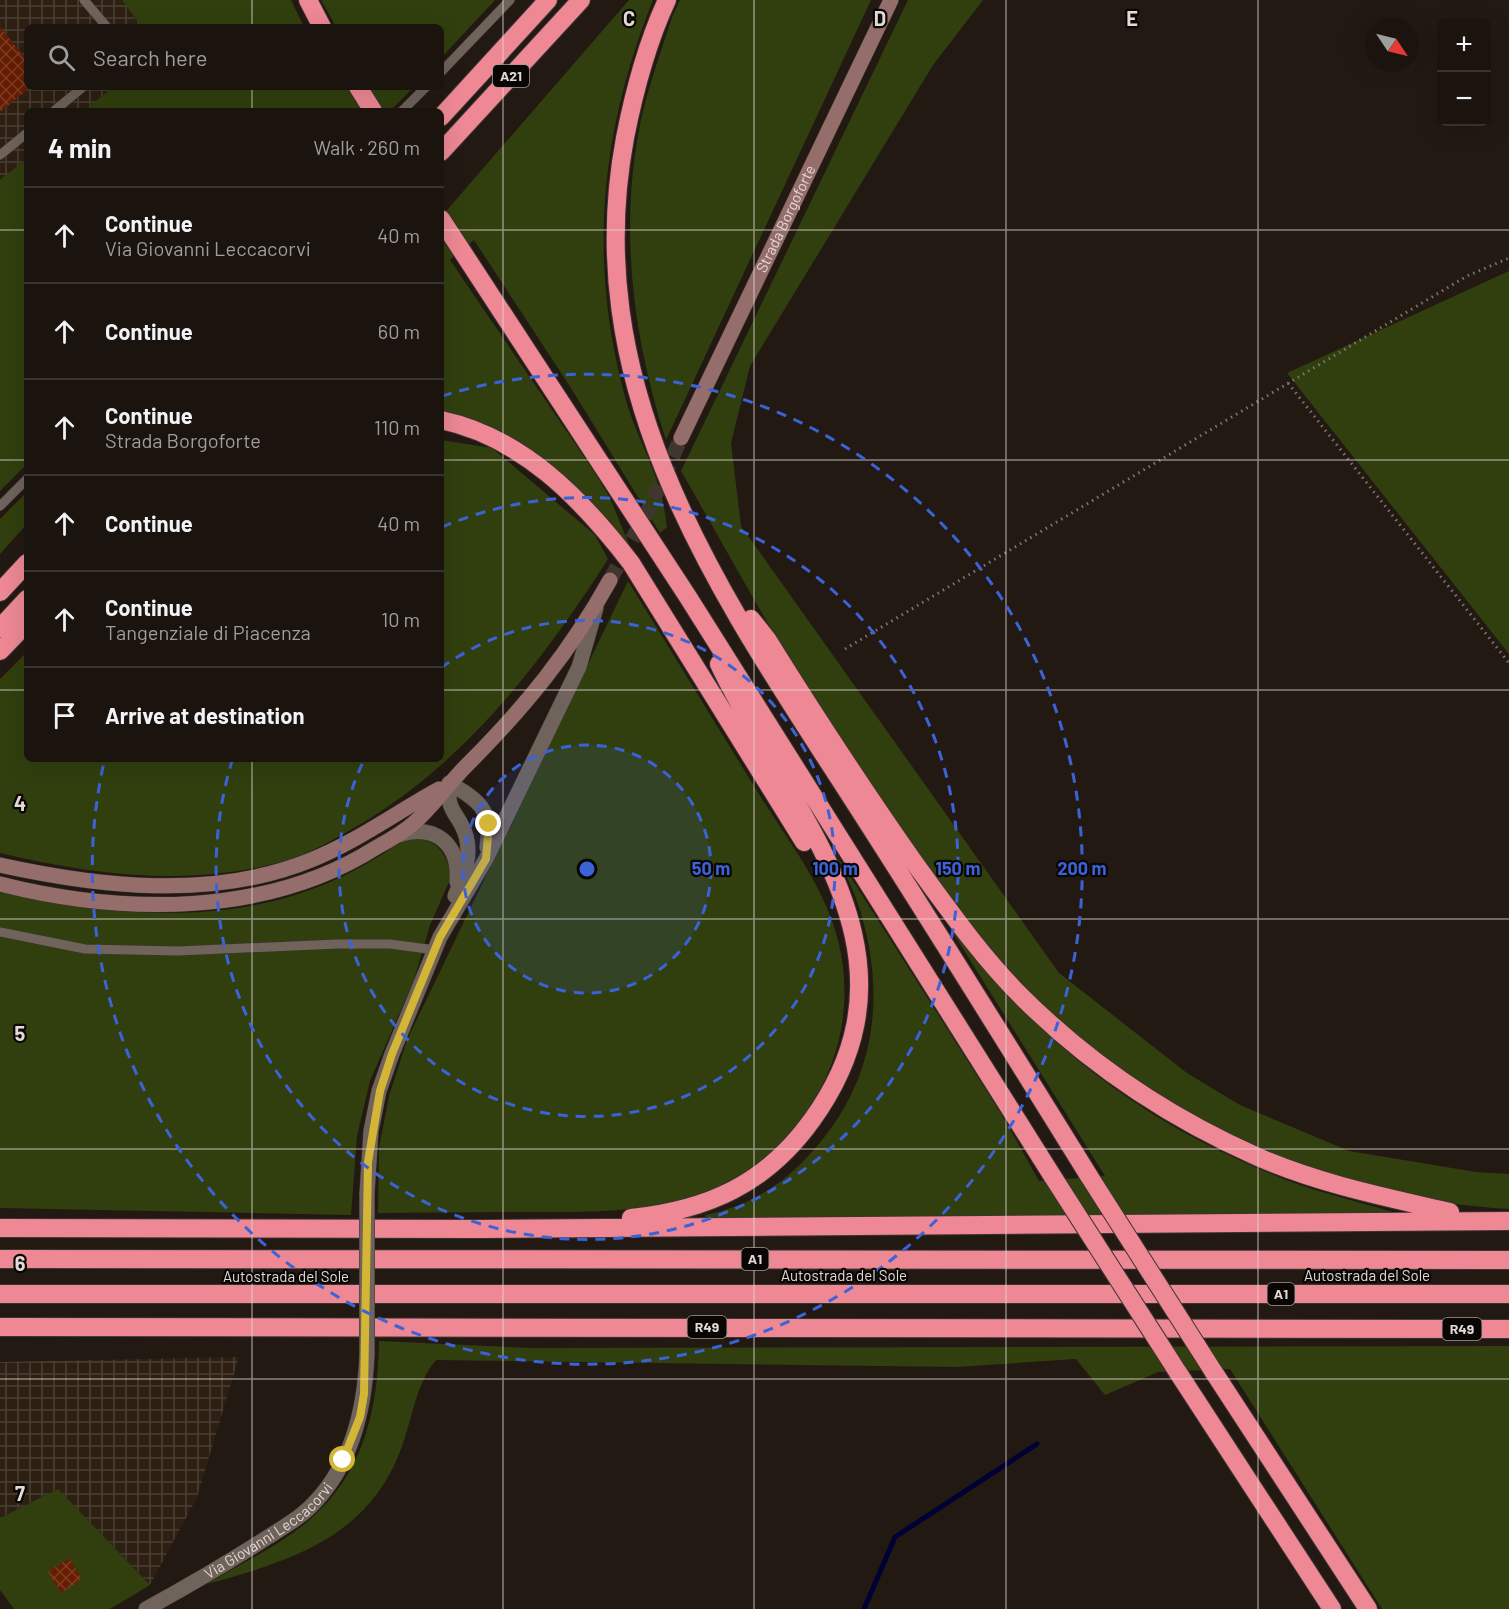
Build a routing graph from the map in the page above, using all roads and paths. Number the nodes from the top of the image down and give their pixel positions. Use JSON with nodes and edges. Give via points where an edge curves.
{"nodes":[{"id":1,"x":84,"y":0,"type":"edge"},
{"id":2,"x":308,"y":0,"type":"edge"},
{"id":3,"x":510,"y":0,"type":"edge"},
{"id":4,"x":548,"y":0,"type":"edge"},
{"id":5,"x":581,"y":0,"type":"edge"},
{"id":6,"x":667,"y":0,"type":"edge"},
{"id":7,"x":891,"y":0,"type":"edge"},
{"id":8,"x":104,"y":24,"type":"edge"},
{"id":9,"x":320,"y":24,"type":"edge"},
{"id":10,"x":444,"y":69,"type":"edge"},
{"id":11,"x":79,"y":90,"type":"edge"},
{"id":12,"x":360,"y":90,"type":"edge"},
{"id":13,"x":423,"y":90,"type":"edge"},
{"id":14,"x":58,"y":108,"type":"edge"},
{"id":15,"x":371,"y":108,"type":"edge"},
{"id":16,"x":405,"y":108,"type":"edge"},
{"id":17,"x":444,"y":114,"type":"edge"},
{"id":18,"x":24,"y":135,"type":"edge"},
{"id":19,"x":444,"y":149,"type":"edge"},
{"id":20,"x":0,"y":155,"type":"edge"},
{"id":21,"x":444,"y":224,"type":"edge"},
{"id":22,"x":1509,"y":258,"type":"edge"},
{"id":23,"x":1288,"y":383,"type":"junction"},
{"id":24,"x":444,"y":421,"type":"edge"},
{"id":25,"x":681,"y":438,"type":"tunnel mouth"},
{"id":26,"x":24,"y":482,"type":"edge"},
{"id":27,"x":0,"y":506,"type":"edge"},
{"id":28,"x":24,"y":566,"type":"edge"},
{"id":29,"x":714,"y":573,"type":"junction"},
{"id":30,"x":610,"y":580,"type":"tunnel mouth"},
{"id":31,"x":0,"y":592,"type":"edge"},
{"id":32,"x":688,"y":597,"type":"junction"},
{"id":33,"x":24,"y":602,"type":"edge"},
{"id":34,"x":597,"y":604,"type":"junction"},
{"id":35,"x":24,"y":625,"type":"edge"},
{"id":36,"x":0,"y":628,"type":"edge"},
{"id":37,"x":845,"y":648,"type":"dead end"},
{"id":38,"x":0,"y":651,"type":"edge"},
{"id":39,"x":1509,"y":663,"type":"edge"},
{"id":40,"x":449,"y":783,"type":"junction"},
{"id":41,"x":394,"y":837,"type":"junction"},
{"id":42,"x":486,"y":859,"type":"junction"},
{"id":43,"x":0,"y":865,"type":"edge"},
{"id":44,"x":0,"y":885,"type":"edge"},
{"id":45,"x":0,"y":932,"type":"edge"},
{"id":46,"x":438,"y":943,"type":"junction"},
{"id":47,"x":849,"y":1046,"type":"junction"},
{"id":48,"x":1482,"y":1219,"type":"junction"},
{"id":49,"x":1509,"y":1221,"type":"edge"},
{"id":50,"x":0,"y":1228,"type":"edge"},
{"id":51,"x":483,"y":1229,"type":"junction"},
{"id":52,"x":0,"y":1259,"type":"edge"},
{"id":53,"x":1509,"y":1260,"type":"edge"},
{"id":54,"x":0,"y":1294,"type":"edge"},
{"id":55,"x":1509,"y":1294,"type":"edge"},
{"id":56,"x":0,"y":1327,"type":"edge"},
{"id":57,"x":1415,"y":1329,"type":"junction"},
{"id":58,"x":1509,"y":1329,"type":"edge"},
{"id":59,"x":1509,"y":1338,"type":"edge"},
{"id":60,"x":147,"y":1609,"type":"edge"},
{"id":61,"x":1332,"y":1609,"type":"edge"},
{"id":62,"x":1368,"y":1609,"type":"edge"}],
"edges":[{"from":1,"to":8,"type":"lane"},
{"from":2,"to":9,"type":"highway"},
{"from":3,"to":10,"type":"lane"},
{"from":4,"to":17,"type":"highway","number":"A21"},
{"from":5,"to":19,"type":"highway","number":"A21"},
{"from":6,"to":29,"type":"highway","via":[[632,105],[621,160],[616,200],[618,298],[626,350],[650,438]]},
{"from":7,"to":25,"type":"main road","name":"Strada Borgoforte"},
{"from":11,"to":14,"type":"lane"},
{"from":12,"to":15,"type":"highway"},
{"from":13,"to":16,"type":"lane"},
{"from":18,"to":20,"type":"lane"},
{"from":21,"to":32,"type":"highway"},
{"from":22,"to":23,"type":"path","via":[[1467,276]]},
{"from":23,"to":37,"type":"path"},
{"from":23,"to":39,"type":"path"},
{"from":24,"to":47,"type":"highway","via":[[491,436],[534,463],[573,496],[630,563],[805,844],[837,905],[847,936],[853,977]]},
{"from":26,"to":27,"type":"lane"},
{"from":28,"to":31,"type":"highway"},
{"from":29,"to":48,"type":"highway","via":[[767,639],[869,798],[958,922],[1022,997],[1089,1056],[1149,1100],[1260,1158],[1366,1194]]},
{"from":29,"to":62,"type":"highway","bridge":true,"via":[[766,663],[1089,1176]]},
{"from":30,"to":34,"type":"main road"},
{"from":32,"to":47,"type":"highway","via":[[734,698],[780,774],[846,901],[861,979]]},
{"from":32,"to":61,"type":"highway","bridge":true,"via":[[1053,1177]]},
{"from":33,"to":36,"type":"highway"},
{"from":34,"to":40,"type":"main road","via":[[538,691]]},
{"from":34,"to":42,"type":"street","via":[[579,667]]},
{"from":35,"to":38,"type":"highway"},
{"from":40,"to":41,"type":"main road","via":[[415,823]]},
{"from":40,"to":41,"type":"street","via":[[449,806],[465,835],[468,858],[448,914],[458,873],[448,845],[424,830]]},
{"from":40,"to":42,"type":"street","via":[[473,797],[486,813]]},
{"from":40,"to":43,"type":"main road","via":[[338,848],[261,875],[197,884],[134,885],[64,878]]},
{"from":41,"to":44,"type":"main road","via":[[344,867],[301,885],[220,900],[178,904],[118,902]]},
{"from":42,"to":46,"type":"street"},
{"from":45,"to":46,"type":"lane","via":[[86,949],[178,951]]},
{"from":46,"to":60,"type":"street","name":"Via Giovanni Leccacorvi","bridge":true,"via":[[392,1054],[371,1131],[367,1354],[364,1394],[353,1440],[329,1485],[300,1516]]},
{"from":47,"to":51,"type":"highway","via":[[837,1078],[803,1132],[777,1161],[736,1188],[706,1202],[651,1215]]},
{"from":48,"to":49,"type":"highway"},
{"from":48,"to":51,"type":"highway"},
{"from":50,"to":51,"type":"highway"},
{"from":52,"to":53,"type":"highway","name":"Autostrada del Sole","number":"A1"},
{"from":54,"to":55,"type":"highway","name":"Autostrada del Sole","number":"A1"},
{"from":56,"to":57,"type":"highway","number":"R49"},
{"from":57,"to":58,"type":"highway","number":"R49"},
{"from":57,"to":59,"type":"highway"}]}
